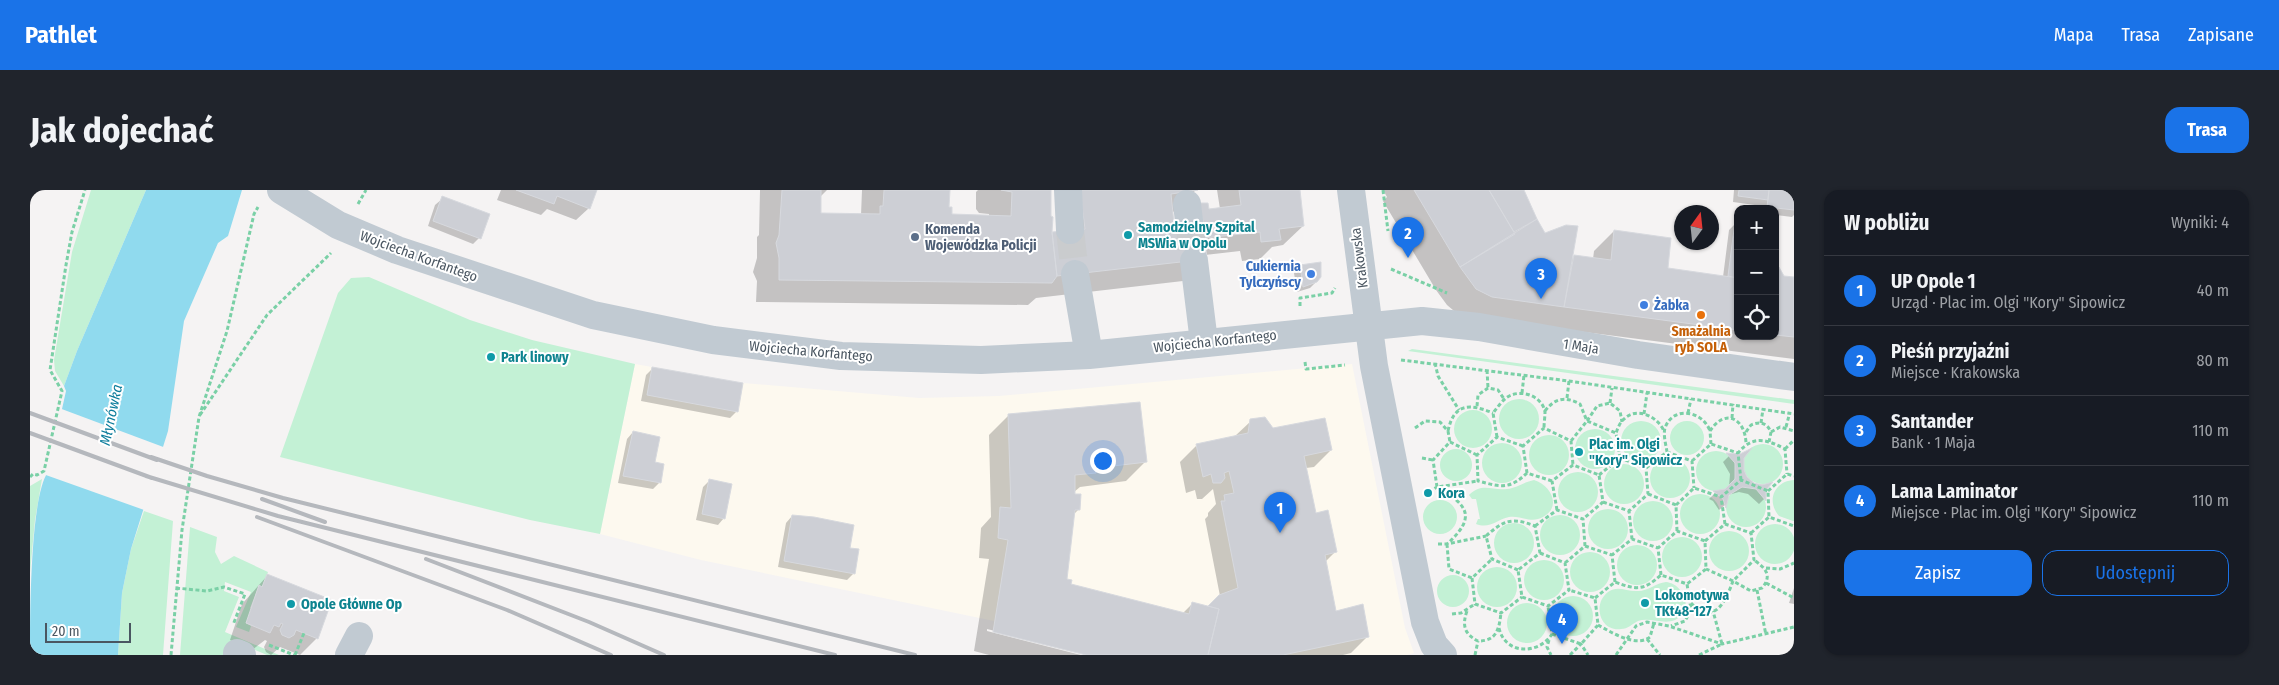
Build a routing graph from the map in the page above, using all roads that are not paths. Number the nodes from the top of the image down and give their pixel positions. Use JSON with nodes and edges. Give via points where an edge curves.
{"nodes":[{"id":1,"x":281,"y":190,"type":"edge"},
{"id":2,"x":1068,"y":190,"type":"edge"},
{"id":3,"x":1351,"y":190,"type":"edge"},
{"id":4,"x":1070,"y":230,"type":"tunnel mouth"},
{"id":5,"x":1194,"y":261,"type":"tunnel mouth"},
{"id":6,"x":1075,"y":274,"type":"tunnel mouth"},
{"id":7,"x":1368,"y":326,"type":"junction"},
{"id":8,"x":1204,"y":342,"type":"junction"},
{"id":9,"x":1090,"y":355,"type":"junction"},
{"id":10,"x":1794,"y":377,"type":"edge"},
{"id":11,"x":1443,"y":655,"type":"edge"}],
"edges":[{"from":1,"to":9,"type":"street","name":"Wojciecha Korfantego","via":[[341,226],[396,250],[593,315],[714,340],[841,356],[981,360]]},
{"from":2,"to":4,"type":"street"},
{"from":3,"to":7,"type":"street","name":"Krakowska"},
{"from":5,"to":8,"type":"street"},
{"from":6,"to":9,"type":"street"},
{"from":7,"to":8,"type":"street","name":"Wojciecha Korfantego"},
{"from":7,"to":10,"type":"street","name":"1 Maja","via":[[1422,321],[1479,327],[1638,355]]},
{"from":7,"to":11,"type":"street","via":[[1425,622],[1434,645]]},
{"from":8,"to":9,"type":"street","name":"Wojciecha Korfantego"}]}
